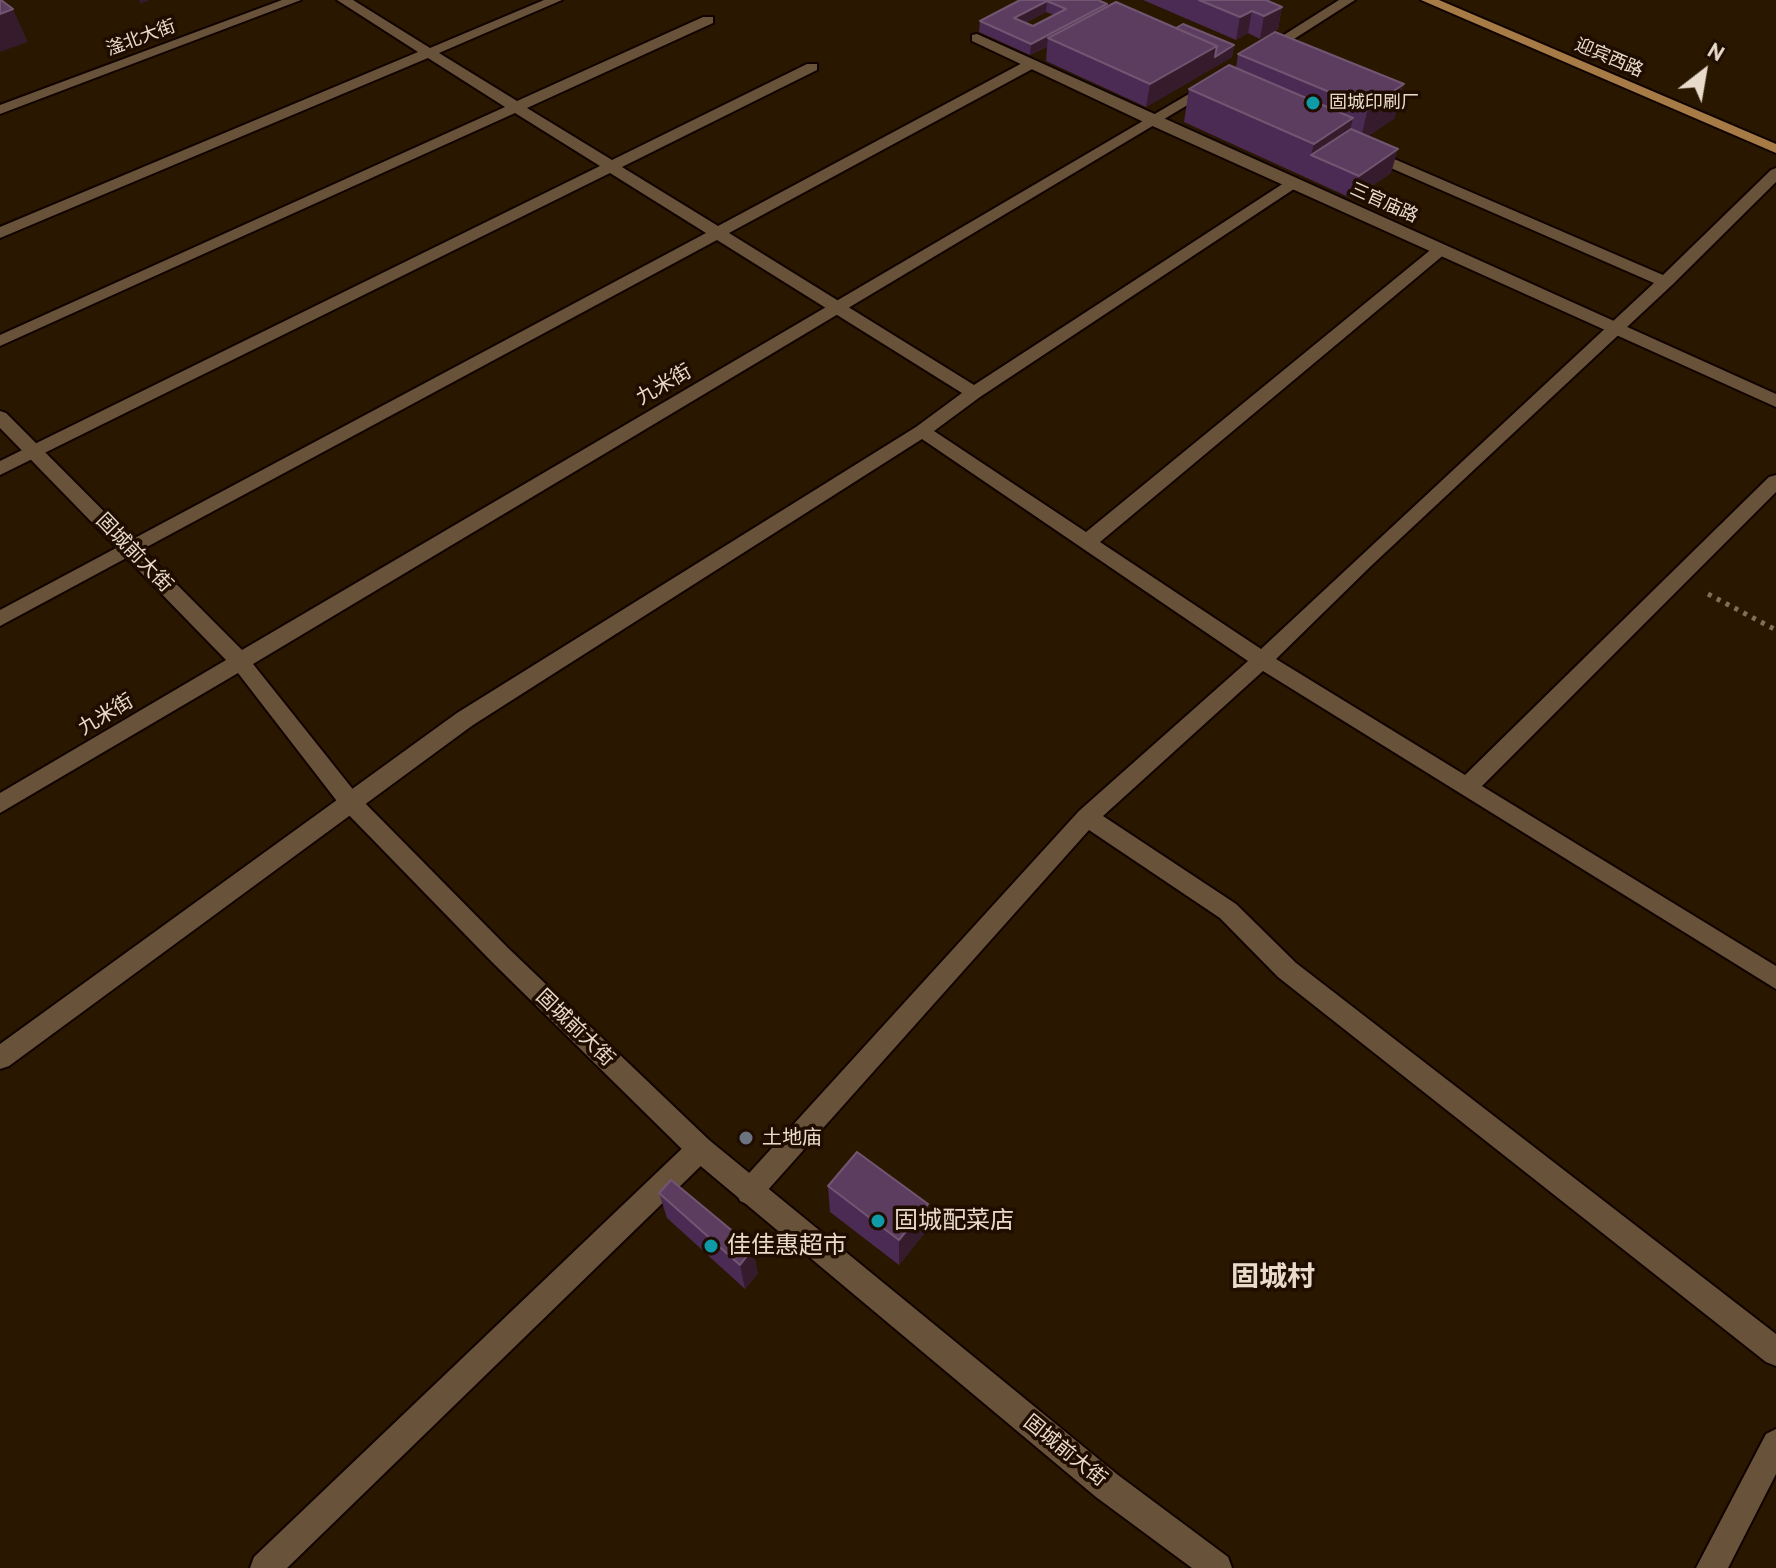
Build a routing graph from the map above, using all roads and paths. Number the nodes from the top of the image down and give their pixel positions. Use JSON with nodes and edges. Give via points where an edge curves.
{"nodes":[{"id":1,"x":294,"y":0,"type":"edge"},
{"id":2,"x":344,"y":0,"type":"edge"},
{"id":3,"x":555,"y":0,"type":"edge"},
{"id":4,"x":1348,"y":0,"type":"edge"},
{"id":5,"x":1428,"y":0,"type":"edge"},
{"id":6,"x":708,"y":20,"type":"dead end"},
{"id":7,"x":977,"y":38,"type":"dead end"},
{"id":8,"x":428,"y":53,"type":"junction"},
{"id":9,"x":1248,"y":62,"type":"edge"},
{"id":10,"x":1031,"y":64,"type":"junction"},
{"id":11,"x":812,"y":67,"type":"dead end"},
{"id":12,"x":1220,"y":85,"type":"edge"},
{"id":13,"x":515,"y":107,"type":"junction"},
{"id":14,"x":0,"y":110,"type":"edge"},
{"id":15,"x":1153,"y":121,"type":"junction"},
{"id":16,"x":1357,"y":149,"type":"edge"},
{"id":17,"x":1776,"y":149,"type":"edge"},
{"id":18,"x":611,"y":167,"type":"junction"},
{"id":19,"x":1776,"y":173,"type":"edge"},
{"id":20,"x":1292,"y":184,"type":"junction"},
{"id":21,"x":0,"y":233,"type":"edge"},
{"id":22,"x":719,"y":234,"type":"junction"},
{"id":23,"x":1440,"y":250,"type":"junction"},
{"id":24,"x":1666,"y":282,"type":"junction"},
{"id":25,"x":838,"y":308,"type":"junction"},
{"id":26,"x":1617,"y":329,"type":"junction"},
{"id":27,"x":0,"y":341,"type":"edge"},
{"id":28,"x":974,"y":393,"type":"junction"},
{"id":29,"x":1776,"y":401,"type":"edge"},
{"id":30,"x":0,"y":417,"type":"edge"},
{"id":31,"x":922,"y":431,"type":"junction"},
{"id":32,"x":34,"y":451,"type":"junction"},
{"id":33,"x":0,"y":469,"type":"edge"},
{"id":34,"x":1776,"y":481,"type":"edge"},
{"id":35,"x":1087,"y":542,"type":"junction"},
{"id":36,"x":131,"y":550,"type":"junction"},
{"id":37,"x":1679,"y":578,"type":"junction"},
{"id":38,"x":0,"y":619,"type":"edge"},
{"id":39,"x":1776,"y":630,"type":"edge"},
{"id":40,"x":239,"y":660,"type":"junction"},
{"id":41,"x":1262,"y":660,"type":"junction"},
{"id":42,"x":1467,"y":787,"type":"junction"},
{"id":43,"x":351,"y":803,"type":"junction"},
{"id":44,"x":0,"y":804,"type":"edge"},
{"id":45,"x":1087,"y":817,"type":"junction"},
{"id":46,"x":1776,"y":979,"type":"edge"},
{"id":47,"x":0,"y":1058,"type":"edge"},
{"id":48,"x":700,"y":1149,"type":"junction"},
{"id":49,"x":749,"y":1192,"type":"junction"},
{"id":50,"x":1776,"y":1352,"type":"edge"},
{"id":51,"x":1776,"y":1444,"type":"edge"},
{"id":52,"x":265,"y":1568,"type":"edge"},
{"id":53,"x":1217,"y":1568,"type":"edge"},
{"id":54,"x":1711,"y":1568,"type":"edge"}],
"edges":[{"from":1,"to":14,"type":"street","name":"滏北大街"},
{"from":2,"to":8,"type":"street"},
{"from":3,"to":8,"type":"street"},
{"from":4,"to":9,"type":"street"},
{"from":5,"to":17,"type":"main road","name":"迎宾西路"},
{"from":6,"to":13,"type":"street"},
{"from":7,"to":10,"type":"street","name":"三官庙路"},
{"from":8,"to":13,"type":"street"},
{"from":8,"to":21,"type":"street"},
{"from":10,"to":15,"type":"street","name":"三官庙路"},
{"from":10,"to":22,"type":"street"},
{"from":11,"to":18,"type":"street"},
{"from":12,"to":15,"type":"street","name":"九米街"},
{"from":13,"to":18,"type":"street"},
{"from":13,"to":27,"type":"street"},
{"from":15,"to":20,"type":"street","name":"三官庙路"},
{"from":15,"to":25,"type":"street","name":"九米街"},
{"from":16,"to":24,"type":"street"},
{"from":18,"to":22,"type":"street"},
{"from":18,"to":32,"type":"street"},
{"from":19,"to":24,"type":"street"},
{"from":20,"to":23,"type":"street","name":"三官庙路"},
{"from":20,"to":28,"type":"street"},
{"from":22,"to":25,"type":"street"},
{"from":22,"to":36,"type":"street"},
{"from":23,"to":26,"type":"street","name":"三官庙路"},
{"from":23,"to":35,"type":"street"},
{"from":24,"to":26,"type":"street"},
{"from":25,"to":28,"type":"street"},
{"from":25,"to":40,"type":"street","name":"九米街"},
{"from":26,"to":29,"type":"street","name":"三官庙路"},
{"from":26,"to":41,"type":"street"},
{"from":28,"to":31,"type":"street"},
{"from":30,"to":32,"type":"street","name":"固城前大街"},
{"from":31,"to":35,"type":"street"},
{"from":31,"to":43,"type":"street","via":[[465,719]]},
{"from":32,"to":33,"type":"street"},
{"from":32,"to":36,"type":"street","name":"固城前大街"},
{"from":34,"to":37,"type":"street"},
{"from":35,"to":41,"type":"street"},
{"from":36,"to":38,"type":"street"},
{"from":36,"to":40,"type":"street","name":"固城前大街"},
{"from":37,"to":39,"type":"path"},
{"from":37,"to":42,"type":"street"},
{"from":40,"to":43,"type":"street","name":"固城前大街"},
{"from":40,"to":44,"type":"street","name":"九米街"},
{"from":41,"to":42,"type":"street"},
{"from":41,"to":45,"type":"street"},
{"from":42,"to":46,"type":"street"},
{"from":43,"to":47,"type":"street"},
{"from":43,"to":48,"type":"street","name":"固城前大街"},
{"from":45,"to":49,"type":"street"},
{"from":45,"to":50,"type":"street","via":[[1228,911],[1287,970]]},
{"from":48,"to":49,"type":"street","name":"固城前大街"},
{"from":48,"to":52,"type":"street"},
{"from":49,"to":53,"type":"street","name":"固城前大街","via":[[1107,1486]]},
{"from":51,"to":54,"type":"street"}]}
